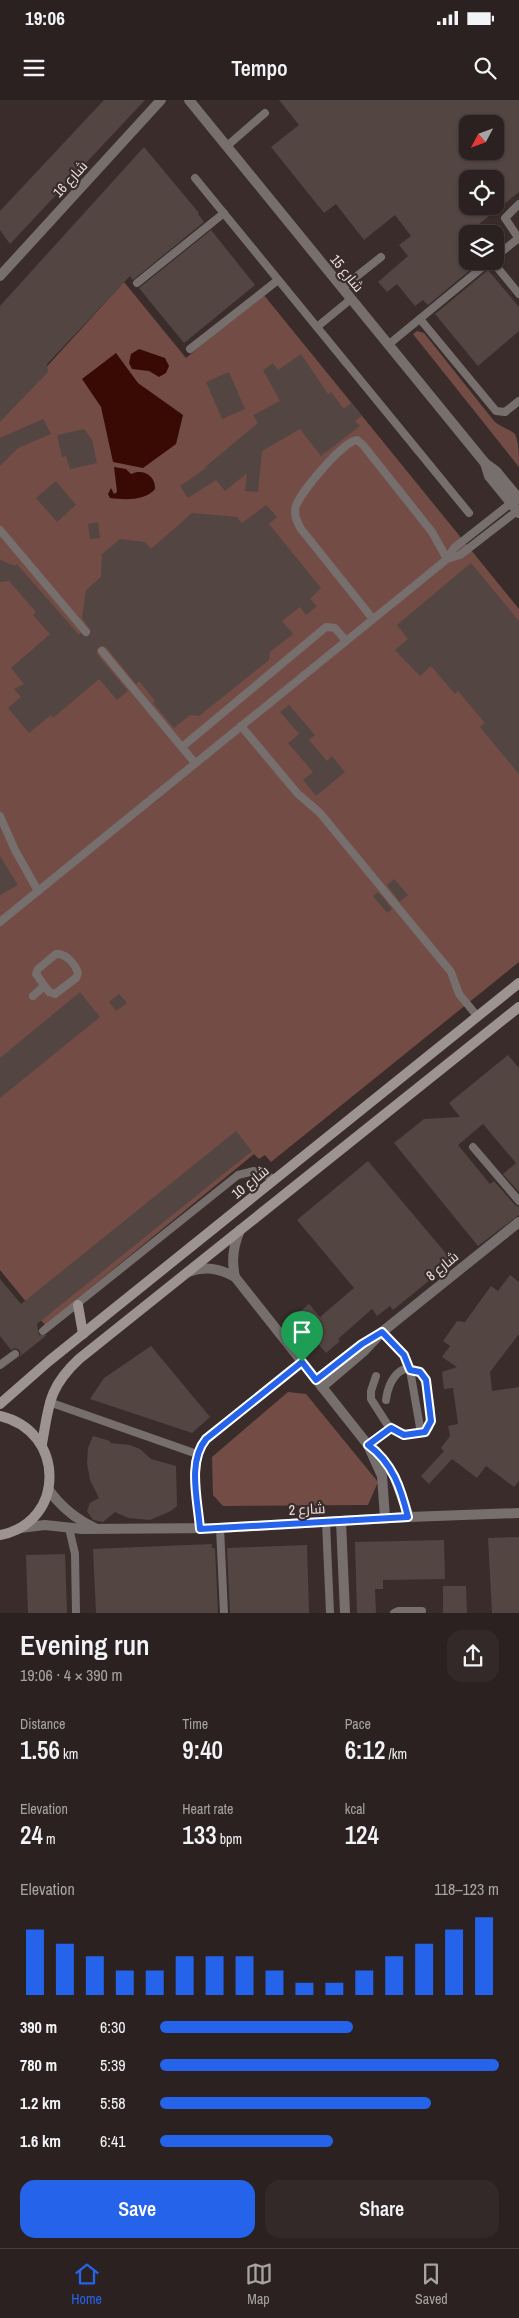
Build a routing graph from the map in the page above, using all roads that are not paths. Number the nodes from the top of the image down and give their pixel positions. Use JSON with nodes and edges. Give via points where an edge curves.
{"nodes":[{"id":1,"x":161,"y":100,"type":"edge"},
{"id":2,"x":189,"y":100,"type":"edge"},
{"id":3,"x":265,"y":113,"type":"dead end"},
{"id":4,"x":227,"y":146,"type":"junction"},
{"id":5,"x":195,"y":178,"type":"dead end"},
{"id":6,"x":519,"y":204,"type":"edge"},
{"id":7,"x":224,"y":213,"type":"junction"},
{"id":8,"x":519,"y":238,"type":"edge"},
{"id":9,"x":504,"y":250,"type":"edge"},
{"id":10,"x":381,"y":257,"type":"dead end"},
{"id":11,"x":481,"y":270,"type":"edge"},
{"id":12,"x":499,"y":270,"type":"edge"},
{"id":13,"x":0,"y":276,"type":"edge"},
{"id":14,"x":278,"y":280,"type":"junction"},
{"id":15,"x":137,"y":283,"type":"dead end"},
{"id":16,"x":342,"y":288,"type":"junction"},
{"id":17,"x":519,"y":294,"type":"edge"},
{"id":18,"x":351,"y":299,"type":"junction"},
{"id":19,"x":420,"y":319,"type":"junction"},
{"id":20,"x":317,"y":327,"type":"junction"},
{"id":21,"x":388,"y":345,"type":"junction"},
{"id":22,"x":190,"y":349,"type":"dead end"},
{"id":23,"x":519,"y":401,"type":"edge"},
{"id":24,"x":517,"y":504,"type":"edge"},
{"id":25,"x":469,"y":513,"type":"dead end"},
{"id":26,"x":0,"y":530,"type":"edge"},
{"id":27,"x":447,"y":559,"type":"junction"},
{"id":28,"x":373,"y":618,"type":"junction"},
{"id":29,"x":86,"y":632,"type":"dead end"},
{"id":30,"x":346,"y":640,"type":"junction"},
{"id":31,"x":102,"y":651,"type":"dead end"},
{"id":32,"x":240,"y":726,"type":"junction"},
{"id":33,"x":182,"y":747,"type":"junction"},
{"id":34,"x":195,"y":763,"type":"junction"},
{"id":35,"x":0,"y":816,"type":"edge"},
{"id":36,"x":38,"y":891,"type":"junction"},
{"id":37,"x":0,"y":922,"type":"edge"},
{"id":38,"x":519,"y":983,"type":"edge"},
{"id":39,"x":44,"y":986,"type":"junction"},
{"id":40,"x":33,"y":996,"type":"dead end"},
{"id":41,"x":519,"y":1007,"type":"edge"},
{"id":42,"x":478,"y":1017,"type":"junction"},
{"id":43,"x":473,"y":1146,"type":"dead end"},
{"id":44,"x":275,"y":1180,"type":"junction"},
{"id":45,"x":519,"y":1201,"type":"edge"},
{"id":46,"x":519,"y":1222,"type":"edge"},
{"id":47,"x":240,"y":1230,"type":"junction"},
{"id":48,"x":188,"y":1272,"type":"junction"},
{"id":49,"x":235,"y":1277,"type":"junction"},
{"id":50,"x":78,"y":1304,"type":"junction"},
{"id":51,"x":44,"y":1331,"type":"dead end"},
{"id":52,"x":382,"y":1332,"type":"junction"},
{"id":53,"x":83,"y":1334,"type":"junction"},
{"id":54,"x":15,"y":1354,"type":"dead end"},
{"id":55,"x":302,"y":1362,"type":"junction"},
{"id":56,"x":0,"y":1365,"type":"edge"},
{"id":57,"x":410,"y":1370,"type":"junction"},
{"id":58,"x":376,"y":1376,"type":"dead end"},
{"id":59,"x":319,"y":1383,"type":"junction"},
{"id":60,"x":386,"y":1400,"type":"dead end"},
{"id":61,"x":49,"y":1402,"type":"junction"},
{"id":62,"x":0,"y":1404,"type":"edge"},
{"id":63,"x":0,"y":1416,"type":"edge"},
{"id":64,"x":391,"y":1428,"type":"junction"},
{"id":65,"x":421,"y":1433,"type":"junction"},
{"id":66,"x":42,"y":1444,"type":"junction"},
{"id":67,"x":368,"y":1445,"type":"junction"},
{"id":68,"x":197,"y":1454,"type":"junction"},
{"id":69,"x":48,"y":1489,"type":"junction"},
{"id":70,"x":519,"y":1513,"type":"edge"},
{"id":71,"x":408,"y":1517,"type":"junction"},
{"id":72,"x":385,"y":1518,"type":"junction"},
{"id":73,"x":341,"y":1521,"type":"junction"},
{"id":74,"x":326,"y":1522,"type":"junction"},
{"id":75,"x":20,"y":1528,"type":"junction"},
{"id":76,"x":68,"y":1528,"type":"junction"},
{"id":77,"x":96,"y":1528,"type":"junction"},
{"id":78,"x":220,"y":1528,"type":"junction"},
{"id":79,"x":200,"y":1529,"type":"junction"},
{"id":80,"x":2,"y":1536,"type":"edge"},
{"id":81,"x":422,"y":1611,"type":"dead end"},
{"id":82,"x":76,"y":1613,"type":"edge"},
{"id":83,"x":224,"y":1613,"type":"edge"},
{"id":84,"x":330,"y":1613,"type":"edge"},
{"id":85,"x":345,"y":1613,"type":"edge"},
{"id":86,"x":394,"y":1613,"type":"edge"}],
"edges":[{"from":1,"to":13,"type":"street","name":"شارع 16"},
{"from":2,"to":4,"type":"street","name":"شارع 15"},
{"from":3,"to":4,"type":"lane"},
{"from":4,"to":16,"type":"street","name":"شارع 15"},
{"from":5,"to":7,"type":"lane"},
{"from":6,"to":8,"type":"lane","via":[[505,218]]},
{"from":7,"to":14,"type":"lane"},
{"from":7,"to":15,"type":"lane"},
{"from":8,"to":9,"type":"lane"},
{"from":10,"to":16,"type":"lane"},
{"from":11,"to":19,"type":"lane"},
{"from":12,"to":17,"type":"lane"},
{"from":14,"to":20,"type":"lane"},
{"from":14,"to":22,"type":"lane"},
{"from":16,"to":18,"type":"street","name":"شارع 15"},
{"from":18,"to":20,"type":"lane"},
{"from":18,"to":21,"type":"street","name":"شارع 15"},
{"from":19,"to":21,"type":"lane"},
{"from":19,"to":23,"type":"lane","via":[[496,411],[505,412]]},
{"from":20,"to":25,"type":"lane"},
{"from":21,"to":24,"type":"street","name":"شارع 15","via":[[485,463],[489,476]]},
{"from":24,"to":27,"type":"lane","via":[[460,555]]},
{"from":26,"to":29,"type":"lane"},
{"from":27,"to":28,"type":"lane"},
{"from":27,"to":28,"type":"lane","via":[[432,532],[360,442],[350,442],[308,488],[295,514],[301,529]]},
{"from":28,"to":30,"type":"lane"},
{"from":30,"to":32,"type":"lane"},
{"from":30,"to":33,"type":"lane","via":[[335,628],[326,627]]},
{"from":31,"to":33,"type":"lane"},
{"from":32,"to":34,"type":"lane"},
{"from":32,"to":42,"type":"lane","via":[[298,794],[320,813],[450,972],[459,994]]},
{"from":33,"to":34,"type":"lane"},
{"from":34,"to":36,"type":"lane"},
{"from":35,"to":36,"type":"lane"},
{"from":36,"to":37,"type":"lane"},
{"from":38,"to":42,"type":"main road","name":"شارع 10"},
{"from":39,"to":39,"type":"lane","via":[[52,994],[58,994],[76,978],[77,970],[62,954],[56,954],[36,971],[36,978]]},
{"from":39,"to":40,"type":"lane"},
{"from":41,"to":47,"type":"main road"},
{"from":42,"to":44,"type":"main road","name":"شارع 10"},
{"from":43,"to":45,"type":"lane"},
{"from":44,"to":50,"type":"lane","via":[[254,1171],[238,1175]]},
{"from":44,"to":53,"type":"main road","name":"شارع 10"},
{"from":46,"to":52,"type":"street","name":"شارع 8"},
{"from":47,"to":48,"type":"main road"},
{"from":47,"to":49,"type":"street","via":[[232,1258]]},
{"from":48,"to":49,"type":"street","via":[[217,1269]]},
{"from":48,"to":61,"type":"main road","via":[[79,1358],[59,1380]]},
{"from":49,"to":55,"type":"street"},
{"from":50,"to":51,"type":"lane"},
{"from":50,"to":53,"type":"main road"},
{"from":52,"to":57,"type":"lane","via":[[404,1355]]},
{"from":52,"to":59,"type":"street","name":"شارع 8","via":[[363,1352]]},
{"from":53,"to":62,"type":"main road","name":"شارع 10"},
{"from":54,"to":56,"type":"lane"},
{"from":55,"to":59,"type":"street"},
{"from":55,"to":68,"type":"lane","via":[[212,1434]]},
{"from":57,"to":60,"type":"lane","via":[[400,1372],[390,1381]]},
{"from":57,"to":65,"type":"lane"},
{"from":57,"to":65,"type":"lane","via":[[420,1372],[426,1380],[431,1421],[428,1429]]},
{"from":58,"to":64,"type":"lane","via":[[371,1399]]},
{"from":59,"to":67,"type":"street"},
{"from":61,"to":66,"type":"main road"},
{"from":61,"to":68,"type":"lane"},
{"from":63,"to":66,"type":"main road","via":[[28,1428]]},
{"from":64,"to":65,"type":"lane","via":[[404,1435]]},
{"from":64,"to":67,"type":"lane"},
{"from":66,"to":69,"type":"main road","via":[[50,1466]]},
{"from":67,"to":71,"type":"street","via":[[382,1457],[394,1475]]},
{"from":67,"to":72,"type":"street","via":[[382,1476]]},
{"from":68,"to":79,"type":"lane"},
{"from":69,"to":75,"type":"main road","via":[[38,1512]]},
{"from":69,"to":77,"type":"street","name":"شارع 2","via":[[69,1513]]},
{"from":70,"to":71,"type":"street","name":"شارع 2"},
{"from":71,"to":72,"type":"street","name":"شارع 2"},
{"from":72,"to":73,"type":"street","name":"شارع 2"},
{"from":73,"to":74,"type":"street","name":"شارع 2"},
{"from":73,"to":85,"type":"street"},
{"from":74,"to":78,"type":"street","name":"شارع 2"},
{"from":74,"to":84,"type":"lane"},
{"from":75,"to":76,"type":"street","name":"شارع 2","via":[[45,1525]]},
{"from":75,"to":80,"type":"main road"},
{"from":76,"to":77,"type":"street","name":"شارع 2"},
{"from":76,"to":82,"type":"lane","via":[[74,1554]]},
{"from":77,"to":79,"type":"street","name":"شارع 2"},
{"from":78,"to":79,"type":"street","name":"شارع 2"},
{"from":78,"to":83,"type":"lane"},
{"from":81,"to":86,"type":"lane"}]}
